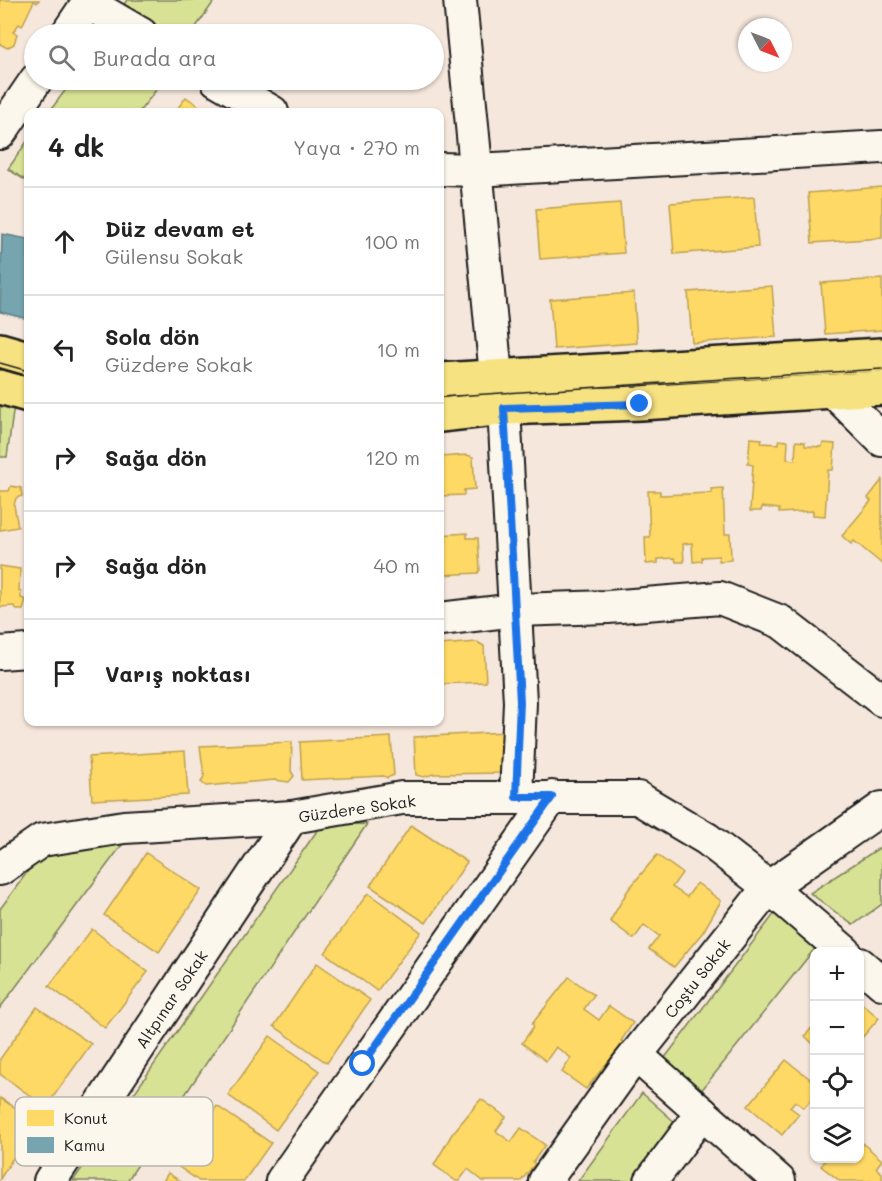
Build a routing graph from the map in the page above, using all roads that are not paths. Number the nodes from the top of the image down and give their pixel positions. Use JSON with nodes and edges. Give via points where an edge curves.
{"nodes":[{"id":1,"x":460,"y":0,"type":"edge"},
{"id":2,"x":89,"y":2,"type":"edge"},
{"id":3,"x":74,"y":24,"type":"edge"},
{"id":4,"x":125,"y":24,"type":"edge"},
{"id":5,"x":29,"y":90,"type":"edge"},
{"id":6,"x":234,"y":90,"type":"edge"},
{"id":7,"x":265,"y":108,"type":"edge"},
{"id":8,"x":0,"y":133,"type":"edge"},
{"id":9,"x":882,"y":147,"type":"edge"},
{"id":10,"x":444,"y":169,"type":"edge"},
{"id":11,"x":476,"y":170,"type":"junction"},
{"id":12,"x":0,"y":350,"type":"edge"},
{"id":13,"x":882,"y":355,"type":"edge"},
{"id":14,"x":24,"y":357,"type":"edge"},
{"id":15,"x":496,"y":376,"type":"junction"},
{"id":16,"x":444,"y":380,"type":"edge"},
{"id":17,"x":0,"y":387,"type":"edge"},
{"id":18,"x":882,"y":388,"type":"edge"},
{"id":19,"x":833,"y":392,"type":"junction"},
{"id":20,"x":24,"y":394,"type":"edge"},
{"id":21,"x":504,"y":408,"type":"junction"},
{"id":22,"x":444,"y":414,"type":"edge"},
{"id":23,"x":882,"y":440,"type":"edge"},
{"id":24,"x":516,"y":610,"type":"junction"},
{"id":25,"x":444,"y":619,"type":"edge"},
{"id":26,"x":24,"y":651,"type":"edge"},
{"id":27,"x":0,"y":653,"type":"edge"},
{"id":28,"x":882,"y":700,"type":"edge"},
{"id":29,"x":516,"y":797,"type":"junction"},
{"id":30,"x":552,"y":797,"type":"junction"},
{"id":31,"x":882,"y":808,"type":"edge"},
{"id":32,"x":292,"y":817,"type":"junction"},
{"id":33,"x":0,"y":869,"type":"edge"},
{"id":34,"x":769,"y":887,"type":"junction"},
{"id":35,"x":840,"y":947,"type":"edge"},
{"id":36,"x":864,"y":967,"type":"edge"},
{"id":37,"x":882,"y":983,"type":"edge"},
{"id":38,"x":636,"y":1055,"type":"junction"},
{"id":39,"x":106,"y":1097,"type":"edge"},
{"id":40,"x":702,"y":1113,"type":"junction"},
{"id":41,"x":60,"y":1166,"type":"edge"},
{"id":42,"x":50,"y":1181,"type":"edge"},
{"id":43,"x":282,"y":1181,"type":"edge"},
{"id":44,"x":545,"y":1181,"type":"edge"},
{"id":45,"x":651,"y":1181,"type":"edge"},
{"id":46,"x":779,"y":1181,"type":"edge"}],
"edges":[{"from":1,"to":11,"type":"street"},
{"from":2,"to":3,"type":"street"},
{"from":2,"to":4,"type":"street"},
{"from":5,"to":8,"type":"street"},
{"from":6,"to":7,"type":"street"},
{"from":9,"to":11,"type":"street"},
{"from":10,"to":11,"type":"street"},
{"from":11,"to":15,"type":"street"},
{"from":12,"to":14,"type":"main road"},
{"from":13,"to":15,"type":"main road"},
{"from":15,"to":16,"type":"main road"},
{"from":17,"to":20,"type":"main road"},
{"from":18,"to":19,"type":"main road"},
{"from":19,"to":21,"type":"main road"},
{"from":19,"to":23,"type":"street"},
{"from":21,"to":22,"type":"main road"},
{"from":21,"to":24,"type":"street"},
{"from":24,"to":25,"type":"street"},
{"from":24,"to":28,"type":"street","via":[[720,598],[782,622]]},
{"from":24,"to":29,"type":"street","via":[[520,702]]},
{"from":26,"to":27,"type":"street"},
{"from":29,"to":30,"type":"street","name":"Güzdere Sokak"},
{"from":29,"to":32,"type":"street","name":"Güzdere Sokak","via":[[402,798]]},
{"from":30,"to":34,"type":"street","name":"Güzdere Sokak","via":[[638,798],[707,839]]},
{"from":30,"to":43,"type":"street"},
{"from":31,"to":34,"type":"street","name":"Coştu Sokak"},
{"from":32,"to":33,"type":"street","name":"Güzdere Sokak","via":[[124,827],[42,840]]},
{"from":32,"to":39,"type":"street","name":"Altpınar Sokak"},
{"from":34,"to":35,"type":"street","name":"Güzdere Sokak"},
{"from":34,"to":38,"type":"street","name":"Coştu Sokak"},
{"from":36,"to":37,"type":"street"},
{"from":38,"to":40,"type":"street"},
{"from":38,"to":44,"type":"street","name":"Coştu Sokak"},
{"from":40,"to":45,"type":"street"},
{"from":40,"to":46,"type":"street"},
{"from":41,"to":42,"type":"street","name":"Altpınar Sokak"}]}
